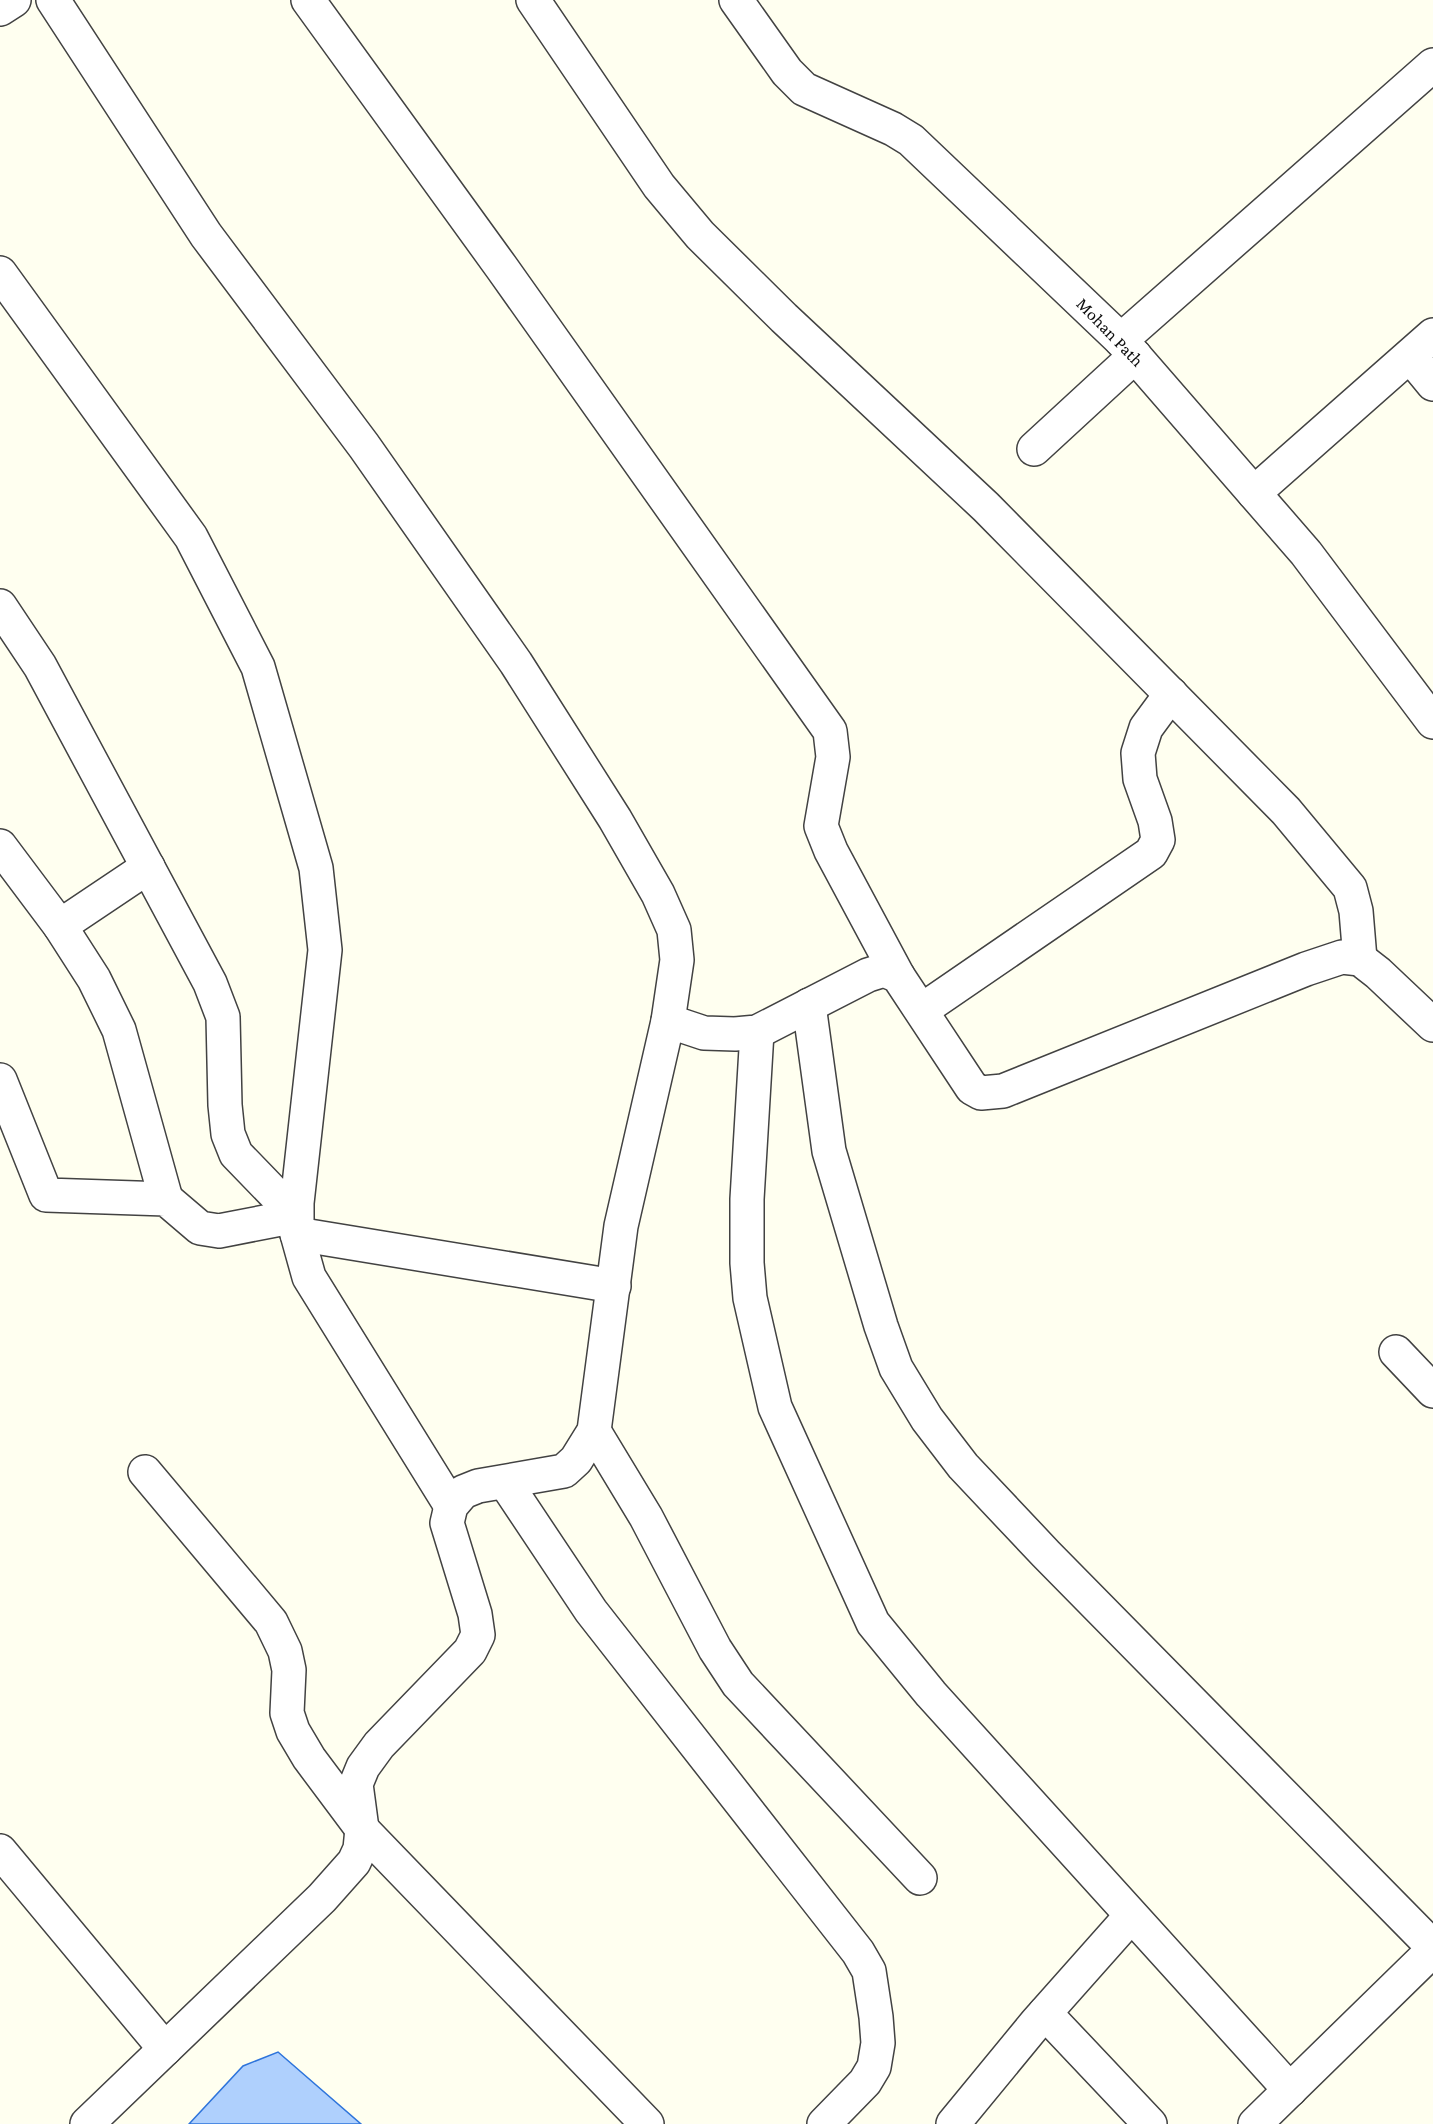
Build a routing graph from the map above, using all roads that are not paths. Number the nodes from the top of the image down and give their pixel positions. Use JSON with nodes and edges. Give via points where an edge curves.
{"nodes":[{"id":1,"x":14,"y":0,"type":"edge"},
{"id":2,"x":53,"y":0,"type":"edge"},
{"id":3,"x":308,"y":0,"type":"edge"},
{"id":4,"x":533,"y":0,"type":"edge"},
{"id":5,"x":736,"y":0,"type":"edge"},
{"id":6,"x":0,"y":9,"type":"edge"},
{"id":7,"x":1433,"y":65,"type":"edge"},
{"id":8,"x":0,"y":273,"type":"edge"},
{"id":9,"x":1421,"y":346,"type":"edge"},
{"id":10,"x":1128,"y":348,"type":"junction"},
{"id":11,"x":1433,"y":384,"type":"edge"},
{"id":12,"x":1034,"y":449,"type":"dead end"},
{"id":13,"x":1254,"y":493,"type":"junction"},
{"id":14,"x":0,"y":606,"type":"edge"},
{"id":15,"x":1171,"y":694,"type":"junction"},
{"id":16,"x":1433,"y":722,"type":"edge"},
{"id":17,"x":0,"y":846,"type":"edge"},
{"id":18,"x":148,"y":867,"type":"junction"},
{"id":19,"x":60,"y":926,"type":"junction"},
{"id":20,"x":1360,"y":959,"type":"junction"},
{"id":21,"x":898,"y":976,"type":"junction"},
{"id":22,"x":809,"y":1005,"type":"junction"},
{"id":23,"x":922,"y":1010,"type":"junction"},
{"id":24,"x":668,"y":1021,"type":"junction"},
{"id":25,"x":1433,"y":1025,"type":"edge"},
{"id":26,"x":757,"y":1032,"type":"junction"},
{"id":27,"x":0,"y":1080,"type":"edge"},
{"id":28,"x":166,"y":1199,"type":"junction"},
{"id":29,"x":297,"y":1225,"type":"junction"},
{"id":30,"x":614,"y":1287,"type":"junction"},
{"id":31,"x":1396,"y":1352,"type":"dead end"},
{"id":32,"x":1433,"y":1391,"type":"edge"},
{"id":33,"x":594,"y":1431,"type":"junction"},
{"id":34,"x":145,"y":1472,"type":"dead end"},
{"id":35,"x":505,"y":1482,"type":"junction"},
{"id":36,"x":451,"y":1506,"type":"junction"},
{"id":37,"x":362,"y":1829,"type":"junction"},
{"id":38,"x":0,"y":1851,"type":"edge"},
{"id":39,"x":920,"y":1878,"type":"dead end"},
{"id":40,"x":1131,"y":1916,"type":"junction"},
{"id":41,"x":1433,"y":1948,"type":"edge"},
{"id":42,"x":1045,"y":2013,"type":"junction"},
{"id":43,"x":165,"y":2049,"type":"junction"},
{"id":44,"x":1290,"y":2090,"type":"junction"},
{"id":45,"x":87,"y":2124,"type":"edge"},
{"id":46,"x":647,"y":2124,"type":"edge"},
{"id":47,"x":824,"y":2124,"type":"edge"},
{"id":48,"x":953,"y":2124,"type":"edge"},
{"id":49,"x":1150,"y":2124,"type":"edge"},
{"id":50,"x":1255,"y":2124,"type":"edge"}],
"edges":[{"from":1,"to":6,"type":"street"},
{"from":2,"to":24,"type":"street","via":[[206,235],[437,550],[516,663],[615,819],[674,930],[677,960]]},
{"from":3,"to":21,"type":"street","via":[[830,731],[833,757],[821,826]]},
{"from":4,"to":15,"type":"street","via":[[659,186],[700,235],[986,507]]},
{"from":5,"to":10,"type":"street","name":"Mohan Path","via":[[787,72],[804,89],[911,140]]},
{"from":7,"to":10,"type":"street"},
{"from":8,"to":29,"type":"street","via":[[190,537],[258,667],[316,868],[325,950]]},
{"from":9,"to":11,"type":"street"},
{"from":9,"to":13,"type":"street"},
{"from":10,"to":12,"type":"street"},
{"from":10,"to":13,"type":"street","name":"Mohan Path"},
{"from":13,"to":16,"type":"street","name":"Mohan Path","via":[[1306,553]]},
{"from":14,"to":18,"type":"street","via":[[40,666]]},
{"from":15,"to":20,"type":"street","via":[[1286,811],[1350,888]]},
{"from":15,"to":23,"type":"street","via":[[1146,729],[1138,753],[1140,779],[1158,840],[1151,853]]},
{"from":17,"to":19,"type":"street"},
{"from":18,"to":19,"type":"street"},
{"from":18,"to":29,"type":"street","via":[[210,983],[223,1017],[225,1105],[228,1134],[236,1154]]},
{"from":19,"to":28,"type":"street","via":[[94,979],[119,1030]]},
{"from":20,"to":23,"type":"street","via":[[1342,957],[1306,969],[1003,1091],[981,1094],[972,1088]]},
{"from":20,"to":25,"type":"street"},
{"from":21,"to":22,"type":"street","via":[[884,970],[868,975]]},
{"from":21,"to":23,"type":"street"},
{"from":22,"to":26,"type":"street"},
{"from":22,"to":41,"type":"street","via":[[829,1151],[896,1368],[927,1419],[963,1466],[1046,1554]]},
{"from":24,"to":26,"type":"street","via":[[704,1033]]},
{"from":24,"to":30,"type":"street","via":[[621,1226]]},
{"from":26,"to":40,"type":"street","via":[[747,1263],[750,1298],[775,1407],[873,1623],[931,1694]]},
{"from":27,"to":28,"type":"street","via":[[46,1195]]},
{"from":28,"to":29,"type":"street","via":[[200,1228],[219,1231]]},
{"from":29,"to":30,"type":"street"},
{"from":29,"to":36,"type":"street","via":[[309,1277]]},
{"from":30,"to":33,"type":"street"},
{"from":31,"to":32,"type":"street"},
{"from":33,"to":35,"type":"street","via":[[564,1471]]},
{"from":33,"to":39,"type":"street","via":[[738,1684]]},
{"from":34,"to":37,"type":"street","via":[[271,1622],[289,1670],[287,1713],[293,1731]]},
{"from":35,"to":36,"type":"street","via":[[463,1492]]},
{"from":35,"to":47,"type":"street","via":[[591,1611],[869,1971],[878,2043],[874,2067],[865,2082]]},
{"from":36,"to":37,"type":"street","via":[[447,1523],[478,1635],[470,1651],[379,1745],[363,1767],[356,1784]]},
{"from":37,"to":43,"type":"street","via":[[354,1862],[330,1889]]},
{"from":37,"to":46,"type":"street"},
{"from":38,"to":43,"type":"street"},
{"from":40,"to":42,"type":"street"},
{"from":40,"to":44,"type":"street"},
{"from":41,"to":44,"type":"street"},
{"from":42,"to":48,"type":"street"},
{"from":42,"to":49,"type":"street"},
{"from":43,"to":45,"type":"street"},
{"from":44,"to":50,"type":"street"}]}
